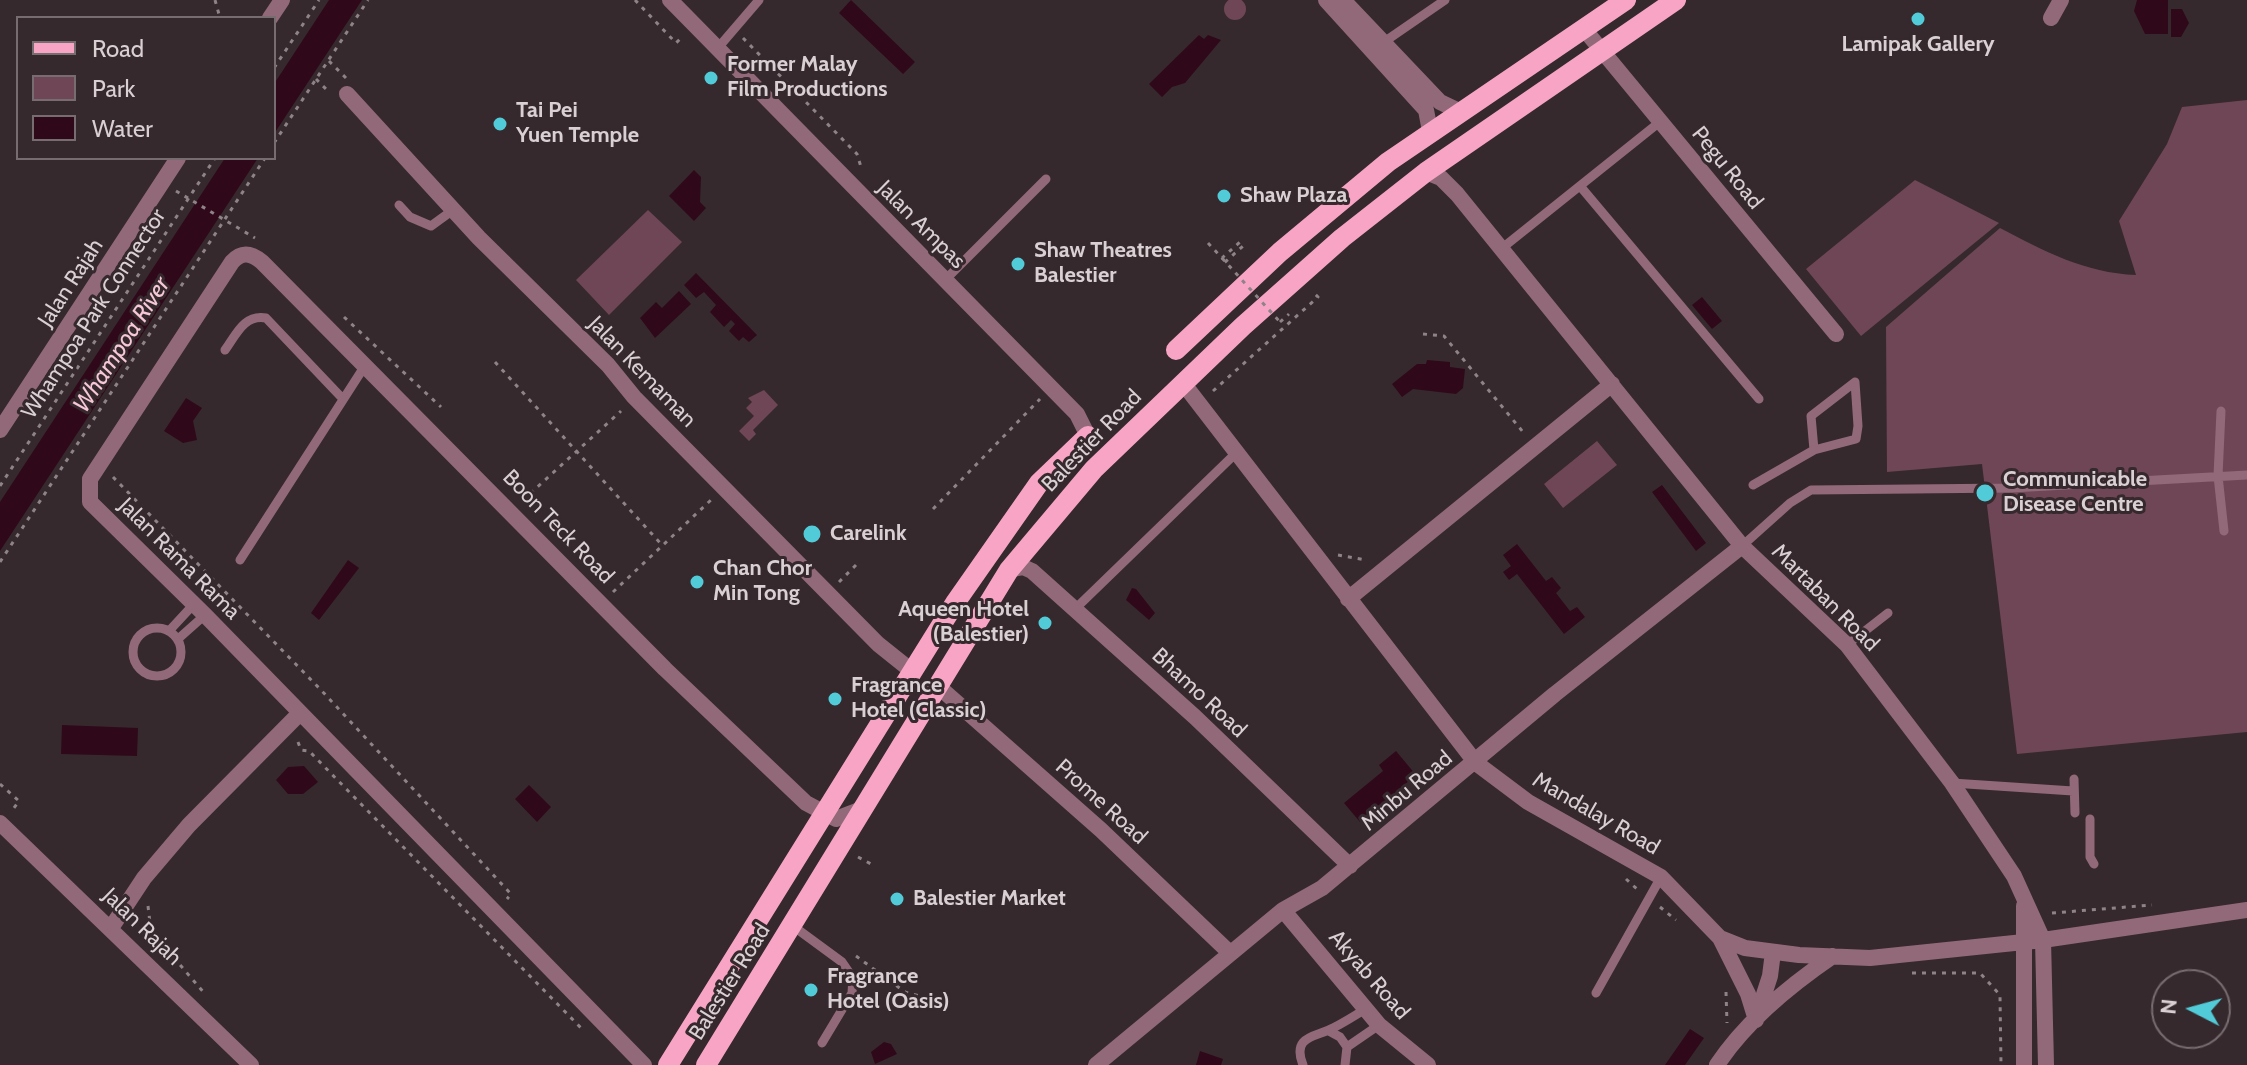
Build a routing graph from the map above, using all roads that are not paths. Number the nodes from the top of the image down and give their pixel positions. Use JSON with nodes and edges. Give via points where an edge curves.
{"nodes":[{"id":1,"x":670,"y":0,"type":"edge"},
{"id":2,"x":759,"y":0,"type":"edge"},
{"id":3,"x":1326,"y":0,"type":"edge"},
{"id":4,"x":1343,"y":0,"type":"edge"},
{"id":5,"x":1445,"y":0,"type":"edge"},
{"id":6,"x":1626,"y":0,"type":"edge"},
{"id":7,"x":1676,"y":0,"type":"edge"},
{"id":8,"x":2048,"y":0,"type":"edge"},
{"id":9,"x":2061,"y":0,"type":"edge"},
{"id":10,"x":1584,"y":29,"type":"junction"},
{"id":11,"x":1384,"y":42,"type":"junction"},
{"id":12,"x":717,"y":49,"type":"junction"},
{"id":13,"x":1602,"y":51,"type":"junction"},
{"id":14,"x":351,"y":90,"type":"road end"},
{"id":15,"x":1459,"y":111,"type":"junction"},
{"id":16,"x":1661,"y":121,"type":"junction"},
{"id":17,"x":1430,"y":131,"type":"junction"},
{"id":18,"x":177,"y":160,"type":"edge"},
{"id":19,"x":1426,"y":172,"type":"junction"},
{"id":20,"x":1046,"y":179,"type":"dead end"},
{"id":21,"x":1580,"y":186,"type":"junction"},
{"id":22,"x":399,"y":205,"type":"dead end"},
{"id":23,"x":453,"y":210,"type":"junction"},
{"id":24,"x":1501,"y":249,"type":"junction"},
{"id":25,"x":232,"y":262,"type":"joint"},
{"id":26,"x":945,"y":280,"type":"junction"},
{"id":27,"x":1836,"y":334,"type":"dead end"},
{"id":28,"x":225,"y":350,"type":"dead end"},
{"id":29,"x":1176,"y":350,"type":"dead end"},
{"id":30,"x":366,"y":363,"type":"junction"},
{"id":31,"x":1183,"y":383,"type":"junction"},
{"id":32,"x":1612,"y":384,"type":"junction"},
{"id":33,"x":343,"y":399,"type":"junction"},
{"id":34,"x":1759,"y":399,"type":"dead end"},
{"id":35,"x":2221,"y":411,"type":"dead end"},
{"id":36,"x":0,"y":430,"type":"edge"},
{"id":37,"x":1088,"y":436,"type":"joint"},
{"id":38,"x":1814,"y":450,"type":"junction"},
{"id":39,"x":1235,"y":454,"type":"junction"},
{"id":40,"x":2247,"y":475,"type":"edge"},
{"id":41,"x":2218,"y":476,"type":"junction"},
{"id":42,"x":1753,"y":485,"type":"dead end"},
{"id":43,"x":2224,"y":531,"type":"dead end"},
{"id":44,"x":1742,"y":546,"type":"junction"},
{"id":45,"x":240,"y":560,"type":"dead end"},
{"id":46,"x":1009,"y":570,"type":"junction"},
{"id":47,"x":1348,"y":599,"type":"junction"},
{"id":48,"x":200,"y":609,"type":"junction"},
{"id":49,"x":1075,"y":609,"type":"junction"},
{"id":50,"x":1888,"y":613,"type":"dead end"},
{"id":51,"x":169,"y":631,"type":"junction"},
{"id":52,"x":178,"y":639,"type":"junction"},
{"id":53,"x":1847,"y":645,"type":"junction"},
{"id":54,"x":913,"y":672,"type":"junction"},
{"id":55,"x":939,"y":687,"type":"junction"},
{"id":56,"x":300,"y":713,"type":"junction"},
{"id":57,"x":1476,"y":763,"type":"junction"},
{"id":58,"x":2074,"y":779,"type":"dead end"},
{"id":59,"x":1952,"y":783,"type":"junction"},
{"id":60,"x":2073,"y":791,"type":"junction"},
{"id":61,"x":862,"y":809,"type":"junction"},
{"id":62,"x":822,"y":813,"type":"junction"},
{"id":63,"x":2075,"y":813,"type":"dead end"},
{"id":64,"x":2090,"y":819,"type":"dead end"},
{"id":65,"x":1,"y":826,"type":"edge"},
{"id":66,"x":2094,"y":864,"type":"dead end"},
{"id":67,"x":1350,"y":866,"type":"junction"},
{"id":68,"x":1661,"y":877,"type":"junction"},
{"id":69,"x":2023,"y":892,"type":"junction"},
{"id":70,"x":1283,"y":910,"type":"junction"},
{"id":71,"x":2247,"y":910,"type":"edge"},
{"id":72,"x":793,"y":926,"type":"junction"},
{"id":73,"x":111,"y":928,"type":"junction"},
{"id":74,"x":1720,"y":938,"type":"junction"},
{"id":75,"x":2043,"y":940,"type":"junction"},
{"id":76,"x":2025,"y":942,"type":"junction"},
{"id":77,"x":1773,"y":952,"type":"junction"},
{"id":78,"x":1230,"y":953,"type":"junction"},
{"id":79,"x":1833,"y":956,"type":"junction"},
{"id":80,"x":1596,"y":993,"type":"dead end"},
{"id":81,"x":1367,"y":1008,"type":"junction"},
{"id":82,"x":1756,"y":1020,"type":"junction"},
{"id":83,"x":1379,"y":1025,"type":"junction"},
{"id":84,"x":1329,"y":1031,"type":"junction"},
{"id":85,"x":822,"y":1043,"type":"dead end"},
{"id":86,"x":1347,"y":1047,"type":"junction"},
{"id":87,"x":251,"y":1065,"type":"edge"},
{"id":88,"x":644,"y":1065,"type":"edge"},
{"id":89,"x":668,"y":1065,"type":"edge"},
{"id":90,"x":706,"y":1065,"type":"edge"},
{"id":91,"x":1096,"y":1065,"type":"edge"},
{"id":92,"x":1303,"y":1065,"type":"edge"},
{"id":93,"x":1345,"y":1065,"type":"edge"},
{"id":94,"x":1428,"y":1065,"type":"edge"},
{"id":95,"x":1717,"y":1065,"type":"edge"},
{"id":96,"x":2024,"y":1065,"type":"edge"},
{"id":97,"x":2046,"y":1065,"type":"edge"}],
"edges":[{"from":1,"to":12,"type":"street","name":"Jalan Ampas"},
{"from":2,"to":12,"type":"lane"},
{"from":3,"to":17,"type":"street","via":[[1426,110]]},
{"from":4,"to":11,"type":"street"},
{"from":5,"to":11,"type":"lane"},
{"from":6,"to":10,"type":"main road"},
{"from":7,"to":13,"type":"main road","name":"Balestier Road"},
{"from":8,"to":9,"type":"street","via":[[2051,18]]},
{"from":10,"to":13,"type":"street","name":"Pegu Road"},
{"from":10,"to":15,"type":"main road"},
{"from":11,"to":15,"type":"street","via":[[1440,102]]},
{"from":12,"to":26,"type":"street","name":"Jalan Ampas"},
{"from":13,"to":16,"type":"street","name":"Pegu Road"},
{"from":13,"to":19,"type":"main road","name":"Balestier Road"},
{"from":14,"to":23,"type":"street","name":"Jalan Kemaman"},
{"from":15,"to":17,"type":"main road"},
{"from":16,"to":21,"type":"lane"},
{"from":16,"to":27,"type":"street","name":"Pegu Road"},
{"from":17,"to":29,"type":"main road","via":[[1280,252]]},
{"from":18,"to":36,"type":"street","name":"Jalan Rajah"},
{"from":19,"to":24,"type":"street","name":"Martaban Road","via":[[1448,183]]},
{"from":19,"to":31,"type":"main road","name":"Balestier Road","via":[[1307,268]]},
{"from":20,"to":26,"type":"lane"},
{"from":21,"to":24,"type":"lane"},
{"from":21,"to":34,"type":"lane"},
{"from":22,"to":23,"type":"lane","via":[[431,226]]},
{"from":23,"to":54,"type":"street","name":"Jalan Kemaman","via":[[878,644]]},
{"from":24,"to":32,"type":"street","name":"Martaban Road"},
{"from":25,"to":30,"type":"street","name":"Boon Teck Road","via":[[252,254]]},
{"from":25,"to":48,"type":"street","name":"Jalan Rama Rama","via":[[87,486],[90,502]]},
{"from":26,"to":37,"type":"street","name":"Jalan Ampas","via":[[1077,414]]},
{"from":28,"to":33,"type":"lane","via":[[245,322],[266,318]]},
{"from":30,"to":33,"type":"lane"},
{"from":30,"to":62,"type":"street","name":"Boon Teck Road","via":[[602,603],[794,792]]},
{"from":31,"to":39,"type":"street","name":"Mandalay Road"},
{"from":31,"to":46,"type":"main road","name":"Balestier Road","via":[[1094,469]]},
{"from":32,"to":44,"type":"street","name":"Martaban Road"},
{"from":32,"to":47,"type":"street"},
{"from":33,"to":45,"type":"lane"},
{"from":35,"to":41,"type":"lane"},
{"from":37,"to":54,"type":"main road","name":"Balestier Road","via":[[1039,483],[1002,532]]},
{"from":38,"to":38,"type":"lane","via":[[1811,416],[1855,382],[1856,439]]},
{"from":38,"to":42,"type":"lane"},
{"from":39,"to":47,"type":"street","name":"Mandalay Road"},
{"from":39,"to":49,"type":"lane"},
{"from":40,"to":41,"type":"lane"},
{"from":41,"to":43,"type":"lane"},
{"from":41,"to":44,"type":"lane","via":[[2101,485],[1811,490]]},
{"from":44,"to":53,"type":"street","name":"Martaban Road"},
{"from":44,"to":57,"type":"street","name":"Minbu Road"},
{"from":46,"to":49,"type":"street","name":"Bhamo Road","via":[[1032,571]]},
{"from":46,"to":55,"type":"main road","name":"Balestier Road"},
{"from":47,"to":57,"type":"street","name":"Mandalay Road"},
{"from":48,"to":51,"type":"lane"},
{"from":48,"to":52,"type":"lane"},
{"from":48,"to":56,"type":"street","name":"Jalan Rama Rama"},
{"from":49,"to":67,"type":"street","name":"Bhamo Road"},
{"from":50,"to":53,"type":"lane"},
{"from":51,"to":52,"type":"lane"},
{"from":51,"to":52,"type":"lane","via":[[151,628],[138,637],[133,651],[137,666],[149,676],[165,676],[177,666],[182,652]]},
{"from":53,"to":59,"type":"street","name":"Martaban Road"},
{"from":54,"to":62,"type":"main road","name":"Balestier Road"},
{"from":55,"to":61,"type":"main road","name":"Balestier Road"},
{"from":55,"to":78,"type":"street","name":"Prome Road"},
{"from":56,"to":73,"type":"street","via":[[189,825]]},
{"from":56,"to":88,"type":"street","name":"Jalan Rama Rama"},
{"from":57,"to":67,"type":"street","name":"Minbu Road"},
{"from":57,"to":68,"type":"street","name":"Mandalay Road","via":[[1528,802]]},
{"from":58,"to":60,"type":"lane"},
{"from":59,"to":60,"type":"lane"},
{"from":59,"to":69,"type":"street","name":"Martaban Road"},
{"from":60,"to":63,"type":"lane"},
{"from":61,"to":62,"type":"street","via":[[836,819]]},
{"from":61,"to":72,"type":"main road","name":"Balestier Road"},
{"from":62,"to":89,"type":"main road","name":"Balestier Road"},
{"from":64,"to":66,"type":"lane"},
{"from":65,"to":73,"type":"street","name":"Jalan Rajah"},
{"from":67,"to":70,"type":"street","name":"Minbu Road"},
{"from":68,"to":74,"type":"street","name":"Mandalay Road"},
{"from":68,"to":80,"type":"lane"},
{"from":69,"to":75,"type":"street","name":"Martaban Road"},
{"from":69,"to":76,"type":"street"},
{"from":70,"to":78,"type":"street","name":"Minbu Road"},
{"from":70,"to":81,"type":"street","name":"Akyab Road"},
{"from":71,"to":75,"type":"street"},
{"from":72,"to":85,"type":"lane","via":[[842,962],[853,978],[852,993]]},
{"from":72,"to":90,"type":"main road","name":"Balestier Road"},
{"from":73,"to":87,"type":"street","name":"Jalan Rajah"},
{"from":74,"to":77,"type":"street"},
{"from":74,"to":82,"type":"street"},
{"from":75,"to":76,"type":"street"},
{"from":75,"to":97,"type":"street"},
{"from":76,"to":79,"type":"street","via":[[1870,958]]},
{"from":76,"to":96,"type":"street"},
{"from":77,"to":79,"type":"street"},
{"from":77,"to":82,"type":"street"},
{"from":78,"to":91,"type":"street","name":"Minbu Road"},
{"from":79,"to":82,"type":"street","via":[[1797,980]]},
{"from":81,"to":83,"type":"street","name":"Akyab Road"},
{"from":81,"to":84,"type":"lane"},
{"from":82,"to":95,"type":"street","via":[[1735,1037]]},
{"from":83,"to":86,"type":"lane"},
{"from":83,"to":94,"type":"street","name":"Akyab Road"},
{"from":84,"to":86,"type":"lane"},
{"from":84,"to":92,"type":"lane","via":[[1307,1038],[1301,1049]]},
{"from":86,"to":93,"type":"lane"}]}
